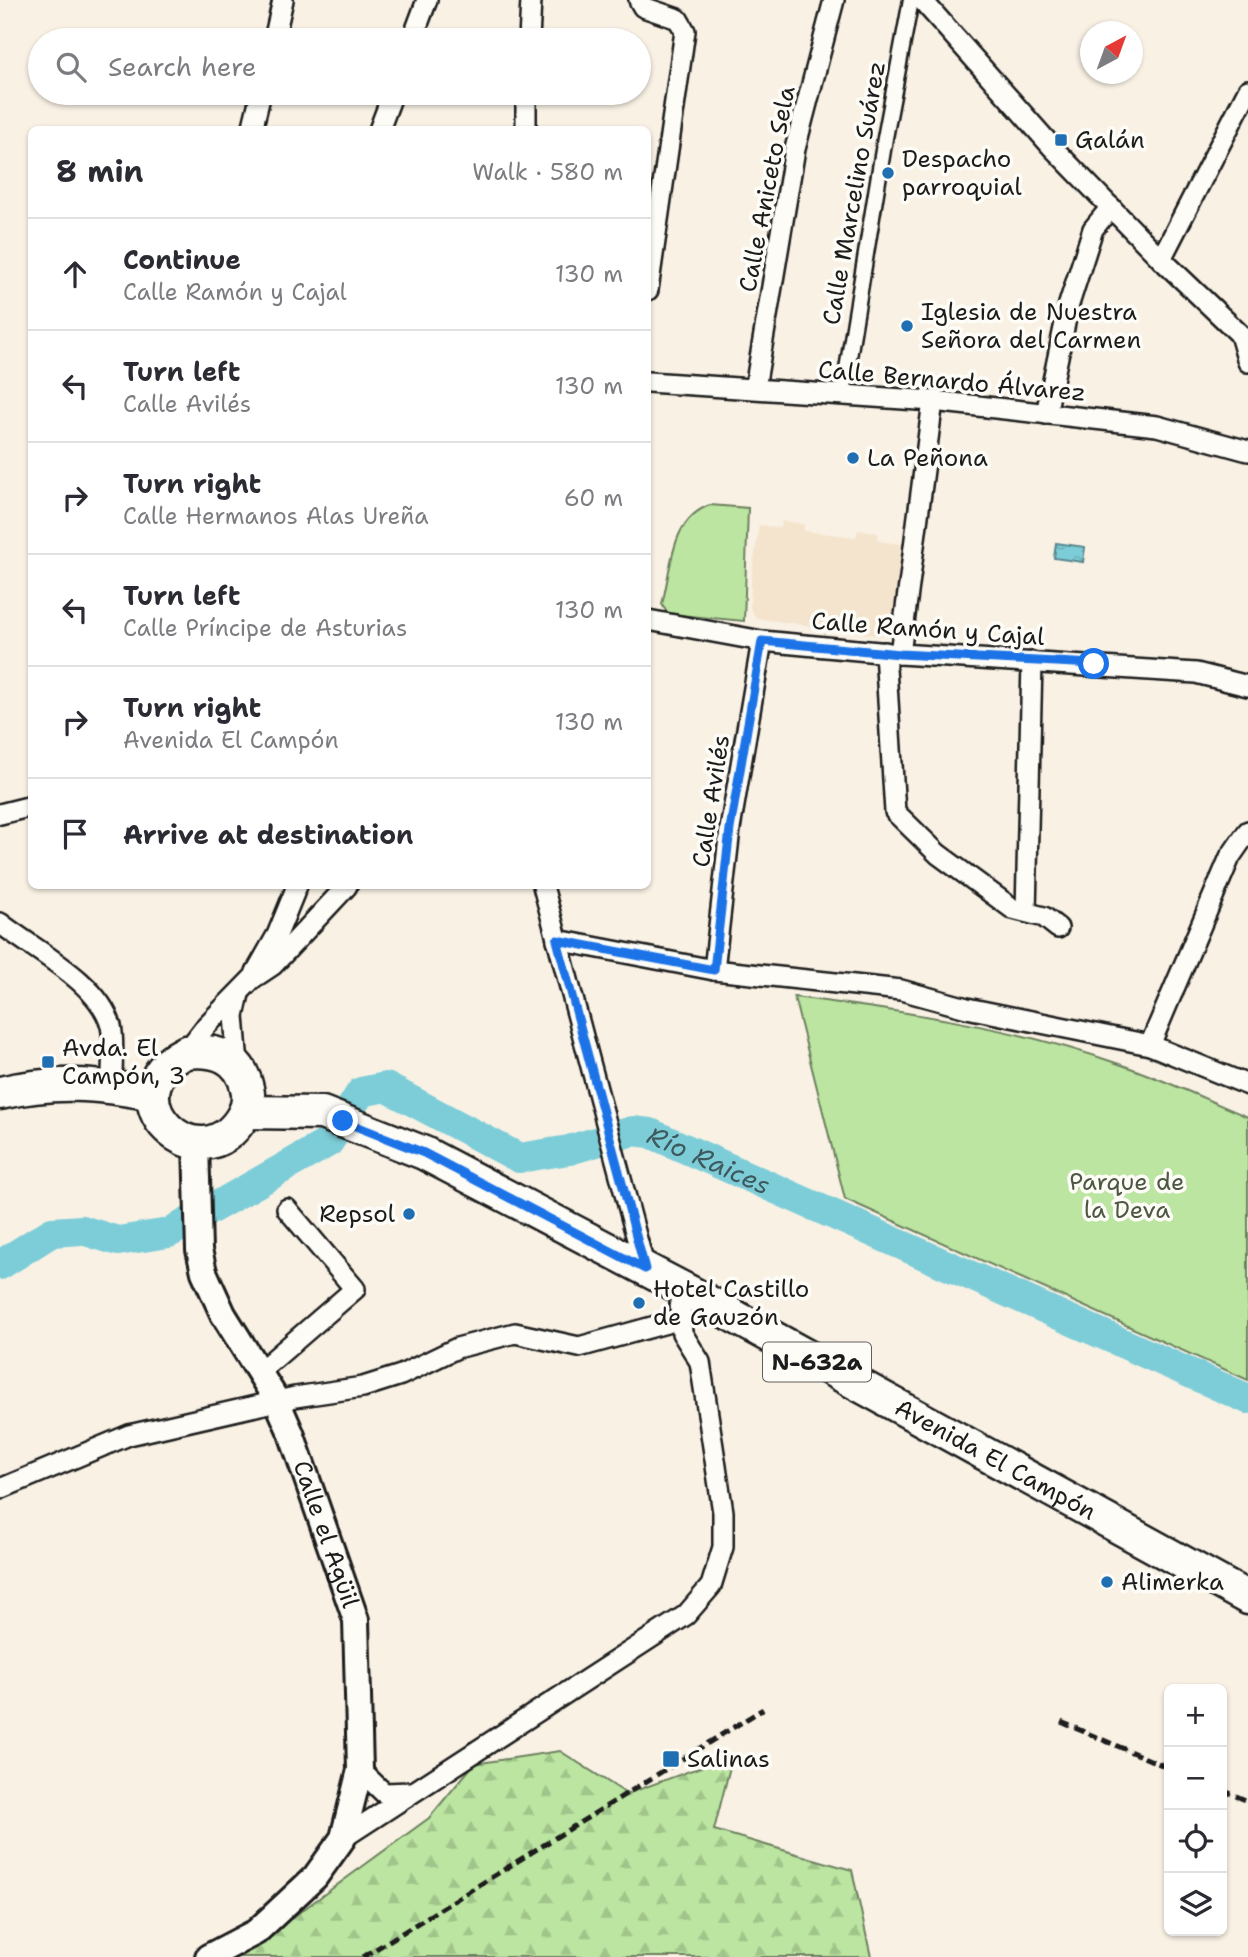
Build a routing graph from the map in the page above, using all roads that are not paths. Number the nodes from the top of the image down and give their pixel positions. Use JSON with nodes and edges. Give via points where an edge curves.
{"nodes":[{"id":1,"x":283,"y":0,"type":"edge"},
{"id":2,"x":427,"y":0,"type":"edge"},
{"id":3,"x":531,"y":0,"type":"edge"},
{"id":4,"x":639,"y":0,"type":"edge"},
{"id":5,"x":834,"y":0,"type":"edge"},
{"id":6,"x":911,"y":0,"type":"edge"},
{"id":7,"x":922,"y":0,"type":"edge"},
{"id":8,"x":277,"y":28,"type":"edge"},
{"id":9,"x":416,"y":28,"type":"edge"},
{"id":10,"x":530,"y":28,"type":"edge"},
{"id":11,"x":1248,"y":90,"type":"edge"},
{"id":12,"x":258,"y":105,"type":"edge"},
{"id":13,"x":388,"y":105,"type":"edge"},
{"id":14,"x":526,"y":105,"type":"edge"},
{"id":15,"x":253,"y":126,"type":"edge"},
{"id":16,"x":381,"y":126,"type":"edge"},
{"id":17,"x":526,"y":126,"type":"edge"},
{"id":18,"x":1240,"y":126,"type":"edge"},
{"id":19,"x":1111,"y":207,"type":"junction"},
{"id":20,"x":1161,"y":259,"type":"junction"},
{"id":21,"x":651,"y":269,"type":"edge"},
{"id":22,"x":1244,"y":340,"type":"edge"},
{"id":23,"x":1248,"y":362,"type":"edge"},
{"id":24,"x":651,"y":382,"type":"edge"},
{"id":25,"x":755,"y":388,"type":"junction"},
{"id":26,"x":843,"y":394,"type":"junction"},
{"id":27,"x":933,"y":401,"type":"junction"},
{"id":28,"x":1046,"y":414,"type":"junction"},
{"id":29,"x":1248,"y":451,"type":"edge"},
{"id":30,"x":651,"y":621,"type":"edge"},
{"id":31,"x":762,"y":641,"type":"junction"},
{"id":32,"x":893,"y":653,"type":"junction"},
{"id":33,"x":1032,"y":662,"type":"junction"},
{"id":34,"x":1248,"y":686,"type":"edge"},
{"id":35,"x":28,"y":807,"type":"edge"},
{"id":36,"x":1,"y":815,"type":"edge"},
{"id":37,"x":1248,"y":831,"type":"edge"},
{"id":38,"x":296,"y":889,"type":"edge"},
{"id":39,"x":344,"y":889,"type":"edge"},
{"id":40,"x":544,"y":889,"type":"edge"},
{"id":41,"x":1026,"y":912,"type":"junction"},
{"id":42,"x":0,"y":923,"type":"edge"},
{"id":43,"x":1058,"y":928,"type":"dead end"},
{"id":44,"x":557,"y":940,"type":"junction"},
{"id":45,"x":714,"y":970,"type":"junction"},
{"id":46,"x":245,"y":987,"type":"junction"},
{"id":47,"x":1150,"y":1045,"type":"junction"},
{"id":48,"x":186,"y":1052,"type":"junction"},
{"id":49,"x":241,"y":1069,"type":"junction"},
{"id":50,"x":1248,"y":1085,"type":"edge"},
{"id":51,"x":112,"y":1087,"type":"junction"},
{"id":52,"x":0,"y":1093,"type":"edge"},
{"id":53,"x":153,"y":1094,"type":"junction"},
{"id":54,"x":245,"y":1112,"type":"junction"},
{"id":55,"x":322,"y":1114,"type":"junction"},
{"id":56,"x":197,"y":1157,"type":"junction"},
{"id":57,"x":287,"y":1209,"type":"dead end"},
{"id":58,"x":645,"y":1269,"type":"junction"},
{"id":59,"x":682,"y":1304,"type":"junction"},
{"id":60,"x":259,"y":1372,"type":"junction"},
{"id":61,"x":277,"y":1401,"type":"junction"},
{"id":62,"x":0,"y":1489,"type":"edge"},
{"id":63,"x":1248,"y":1598,"type":"edge"},
{"id":64,"x":360,"y":1770,"type":"junction"},
{"id":65,"x":412,"y":1792,"type":"junction"},
{"id":66,"x":343,"y":1838,"type":"junction"},
{"id":67,"x":208,"y":1957,"type":"edge"}],
"edges":[{"from":1,"to":8,"type":"street"},
{"from":2,"to":9,"type":"street"},
{"from":3,"to":10,"type":"street"},
{"from":4,"to":21,"type":"street","via":[[643,7],[678,19],[685,31]]},
{"from":5,"to":25,"type":"street","name":"Calle Aniceto Sela","via":[[795,149]]},
{"from":6,"to":26,"type":"street","name":"Calle Marcelino Suárez"},
{"from":7,"to":19,"type":"street"},
{"from":11,"to":18,"type":"street"},
{"from":12,"to":15,"type":"street"},
{"from":13,"to":16,"type":"street"},
{"from":14,"to":17,"type":"street"},
{"from":18,"to":20,"type":"street"},
{"from":19,"to":20,"type":"street"},
{"from":19,"to":28,"type":"street","via":[[1093,229],[1073,292]]},
{"from":20,"to":22,"type":"street"},
{"from":22,"to":23,"type":"street"},
{"from":24,"to":25,"type":"street","name":"Calle Bernardo Álvarez"},
{"from":25,"to":26,"type":"street","name":"Calle Bernardo Álvarez"},
{"from":26,"to":27,"type":"street","name":"Calle Bernardo Álvarez"},
{"from":27,"to":28,"type":"street","name":"Calle Bernardo Álvarez"},
{"from":27,"to":32,"type":"street"},
{"from":28,"to":29,"type":"street","name":"Calle Bernardo Álvarez","via":[[1157,426]]},
{"from":30,"to":31,"type":"street","name":"Calle Ramón y Cajal"},
{"from":31,"to":32,"type":"street","name":"Calle Ramón y Cajal"},
{"from":31,"to":45,"type":"street","name":"Calle Avilés","via":[[730,829]]},
{"from":32,"to":33,"type":"street","name":"Calle Ramón y Cajal"},
{"from":32,"to":41,"type":"street","via":[[895,812],[938,853],[1013,909]]},
{"from":33,"to":34,"type":"street","name":"Calle Ramón y Cajal","via":[[1196,673]]},
{"from":33,"to":41,"type":"street"},
{"from":35,"to":36,"type":"street"},
{"from":37,"to":47,"type":"street","via":[[1230,857]]},
{"from":38,"to":46,"type":"street","via":[[277,934]]},
{"from":39,"to":46,"type":"street","via":[[273,965]]},
{"from":40,"to":44,"type":"street"},
{"from":41,"to":43,"type":"street","via":[[1044,917]]},
{"from":42,"to":51,"type":"street","via":[[70,972],[92,995],[110,1026]]},
{"from":44,"to":45,"type":"street"},
{"from":44,"to":58,"type":"street"},
{"from":45,"to":47,"type":"street","via":[[901,990]]},
{"from":46,"to":48,"type":"street"},
{"from":46,"to":49,"type":"street","via":[[234,1016]]},
{"from":47,"to":50,"type":"street"},
{"from":48,"to":49,"type":"main road","via":[[208,1052]]},
{"from":48,"to":53,"type":"main road","via":[[160,1070]]},
{"from":49,"to":54,"type":"main road","via":[[249,1095]]},
{"from":49,"to":55,"type":"main road"},
{"from":51,"to":52,"type":"main road","via":[[54,1083]]},
{"from":51,"to":53,"type":"main road"},
{"from":53,"to":56,"type":"main road","via":[[163,1126]]},
{"from":54,"to":55,"type":"main road","name":"Avenida El Campón","number":"N-632a"},
{"from":54,"to":56,"type":"main road","via":[[232,1131]]},
{"from":55,"to":58,"type":"main road","name":"Avenida El Campón","number":"N-632a","via":[[424,1153]]},
{"from":56,"to":60,"type":"street","name":"Calle el Agüil","via":[[199,1250],[204,1272],[223,1314]]},
{"from":57,"to":60,"type":"street","via":[[355,1289]]},
{"from":58,"to":59,"type":"main road","name":"Avenida El Campón","number":"N-632a"},
{"from":59,"to":61,"type":"street","via":[[579,1347],[515,1333],[457,1348],[401,1376],[363,1387]]},
{"from":59,"to":63,"type":"main road","name":"Avenida El Campón","number":"N-632a"},
{"from":59,"to":65,"type":"street","via":[[682,1333],[700,1362],[723,1512],[723,1546],[711,1586],[686,1615]]},
{"from":60,"to":61,"type":"street","name":"Calle el Agüil"},
{"from":61,"to":62,"type":"street","via":[[129,1436]]},
{"from":61,"to":64,"type":"street","name":"Calle el Agüil","via":[[356,1620]]},
{"from":64,"to":65,"type":"street","via":[[384,1793]]},
{"from":64,"to":66,"type":"street","name":"Calle el Agüil"},
{"from":65,"to":66,"type":"street"},
{"from":66,"to":67,"type":"street","via":[[315,1877],[257,1932]]}]}
